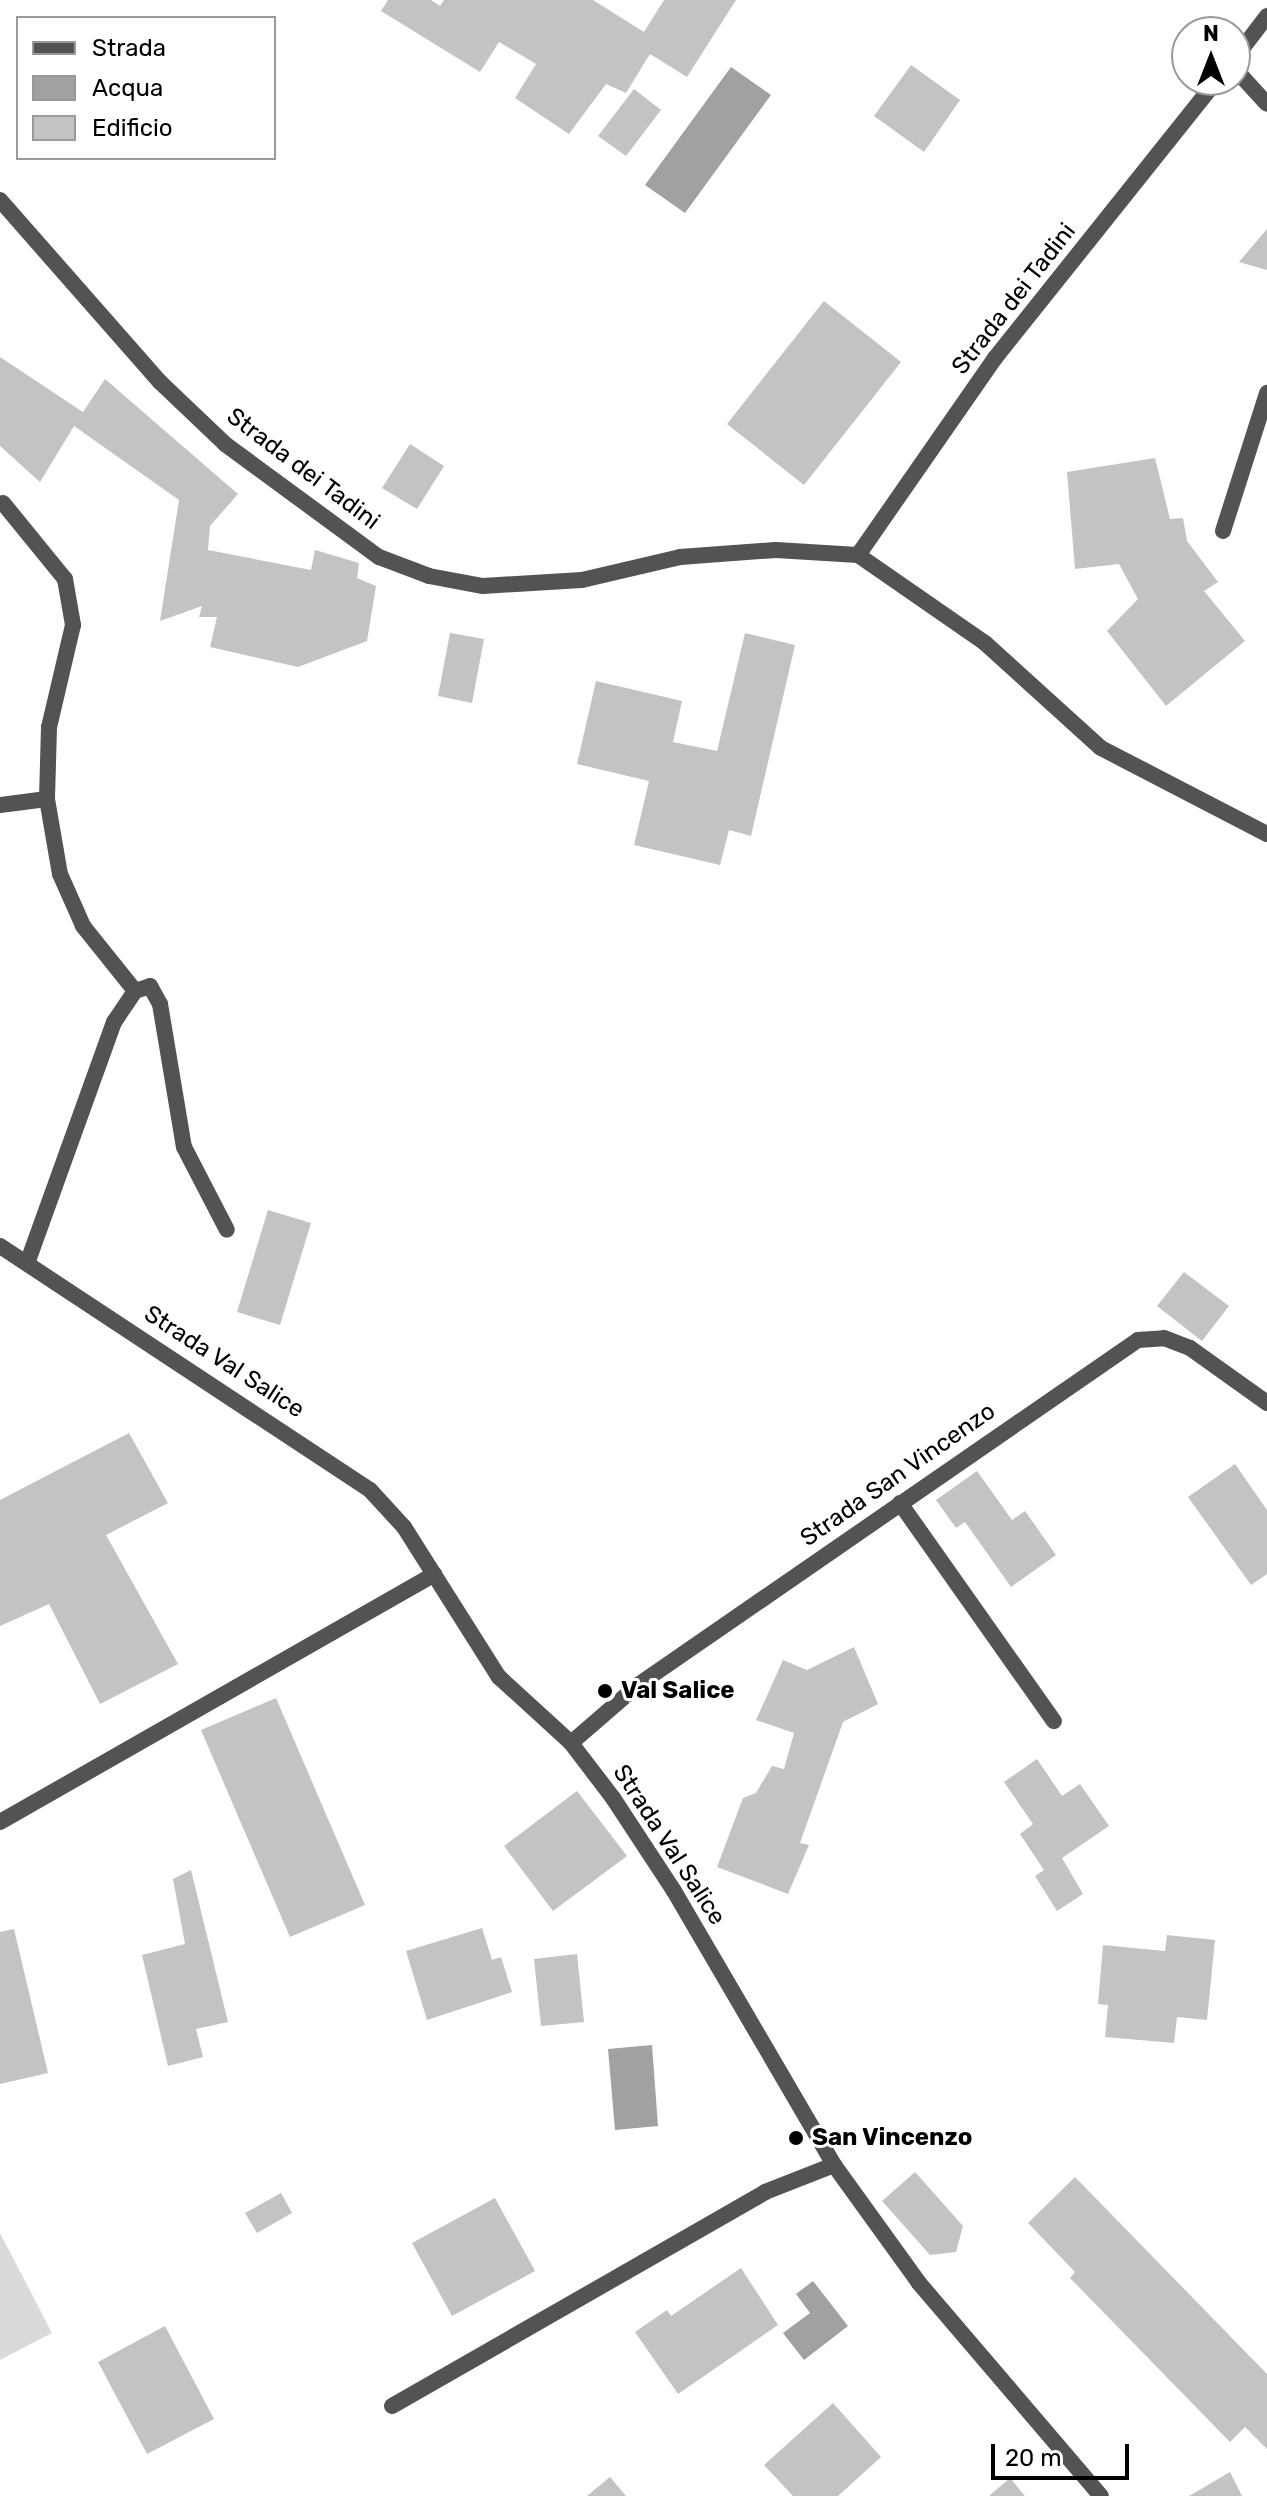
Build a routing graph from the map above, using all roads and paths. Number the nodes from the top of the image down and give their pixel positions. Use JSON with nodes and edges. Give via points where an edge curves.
{"nodes":[{"id":1,"x":1267,"y":16,"type":"edge"},
{"id":2,"x":1251,"y":37,"type":"edge"},
{"id":3,"x":1251,"y":86,"type":"edge"},
{"id":4,"x":1204,"y":96,"type":"edge"},
{"id":5,"x":1267,"y":104,"type":"edge"},
{"id":6,"x":0,"y":200,"type":"edge"},
{"id":7,"x":1267,"y":393,"type":"edge"},
{"id":8,"x":3,"y":503,"type":"dead end"},
{"id":9,"x":1223,"y":531,"type":"dead end"},
{"id":10,"x":858,"y":555,"type":"junction"},
{"id":11,"x":47,"y":799,"type":"junction"},
{"id":12,"x":0,"y":805,"type":"edge"},
{"id":13,"x":1267,"y":834,"type":"edge"},
{"id":14,"x":135,"y":991,"type":"junction"},
{"id":15,"x":227,"y":1230,"type":"dead end"},
{"id":16,"x":0,"y":1246,"type":"edge"},
{"id":17,"x":27,"y":1263,"type":"junction"},
{"id":18,"x":1267,"y":1403,"type":"edge"},
{"id":19,"x":900,"y":1503,"type":"junction"},
{"id":20,"x":434,"y":1574,"type":"junction"},
{"id":21,"x":1054,"y":1721,"type":"dead end"},
{"id":22,"x":571,"y":1743,"type":"junction"},
{"id":23,"x":0,"y":1822,"type":"edge"},
{"id":24,"x":834,"y":2165,"type":"junction"},
{"id":25,"x":392,"y":2406,"type":"dead end"},
{"id":26,"x":1101,"y":2496,"type":"edge"}],
"edges":[{"from":1,"to":2,"type":"street"},
{"from":3,"to":5,"type":"street"},
{"from":4,"to":10,"type":"street","name":"Strada dei Tadini","via":[[995,358]]},
{"from":6,"to":10,"type":"street","name":"Strada dei Tadini","via":[[160,382],[225,444],[379,557],[429,576],[483,586],[582,580],[680,557],[776,550]]},
{"from":7,"to":9,"type":"street"},
{"from":8,"to":11,"type":"street","via":[[65,579],[73,625],[49,727]]},
{"from":10,"to":13,"type":"street","via":[[985,643],[1101,748]]},
{"from":11,"to":12,"type":"street"},
{"from":11,"to":14,"type":"street","via":[[60,874],[83,926]]},
{"from":14,"to":15,"type":"street","via":[[150,986],[160,1004],[184,1147]]},
{"from":14,"to":17,"type":"street","via":[[114,1022]]},
{"from":16,"to":17,"type":"street","name":"Strada Val Salice"},
{"from":17,"to":20,"type":"street","name":"Strada Val Salice","via":[[370,1490],[404,1527]]},
{"from":18,"to":19,"type":"street","name":"Strada San Vincenzo","via":[[1190,1348],[1164,1338],[1138,1340]]},
{"from":19,"to":21,"type":"street"},
{"from":19,"to":22,"type":"street","name":"Strada San Vincenzo","via":[[638,1685]]},
{"from":20,"to":22,"type":"street","name":"Strada Val Salice","via":[[499,1677]]},
{"from":20,"to":23,"type":"street"},
{"from":22,"to":24,"type":"street","name":"Strada Val Salice","via":[[674,1891]]},
{"from":24,"to":25,"type":"street","via":[[765,2192]]},
{"from":24,"to":26,"type":"street","name":"Strada Val Salice","via":[[919,2283]]}]}
